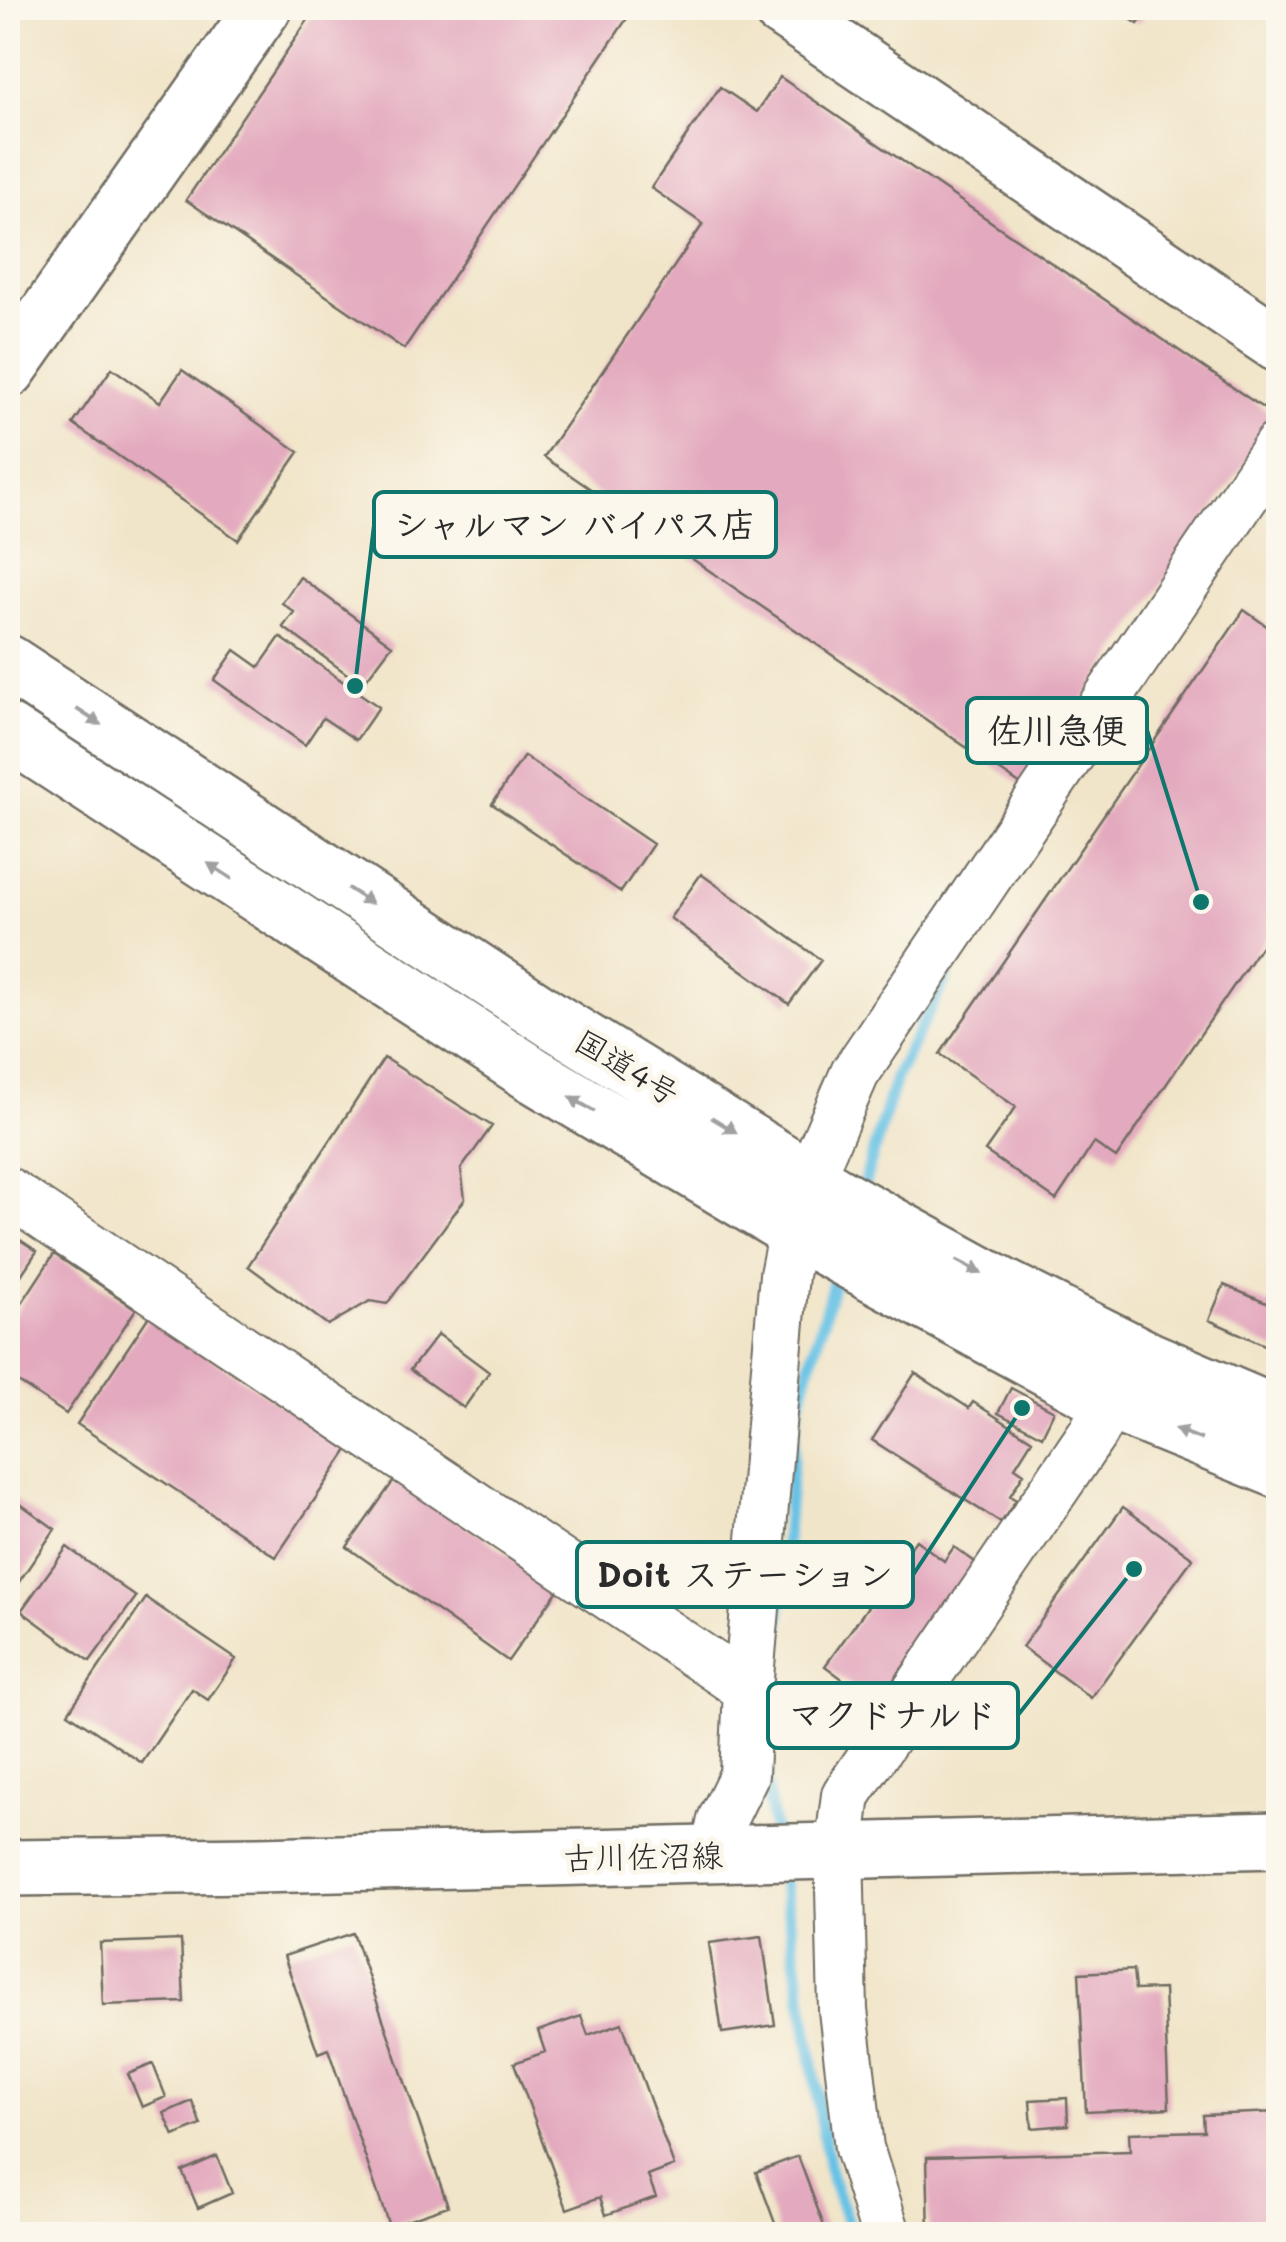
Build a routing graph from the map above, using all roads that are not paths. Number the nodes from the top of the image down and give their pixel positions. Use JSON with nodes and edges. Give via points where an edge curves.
{"nodes":[{"id":1,"x":264,"y":8,"type":"edge"},
{"id":2,"x":780,"y":8,"type":"edge"},
{"id":3,"x":1278,"y":344,"type":"edge"},
{"id":4,"x":8,"y":370,"type":"edge"},
{"id":5,"x":1278,"y":446,"type":"edge"},
{"id":6,"x":8,"y":664,"type":"edge"},
{"id":7,"x":8,"y":732,"type":"edge"},
{"id":8,"x":8,"y":1192,"type":"edge"},
{"id":9,"x":813,"y":1211,"type":"junction"},
{"id":10,"x":875,"y":1246,"type":"junction"},
{"id":11,"x":1110,"y":1402,"type":"junction"},
{"id":12,"x":1278,"y":1415,"type":"edge"},
{"id":13,"x":1278,"y":1470,"type":"edge"},
{"id":14,"x":748,"y":1689,"type":"junction"},
{"id":15,"x":1278,"y":1840,"type":"edge"},
{"id":16,"x":819,"y":1851,"type":"junction"},
{"id":17,"x":730,"y":1852,"type":"junction"},
{"id":18,"x":8,"y":1868,"type":"edge"},
{"id":19,"x":886,"y":2234,"type":"edge"}],
"edges":[{"from":1,"to":4,"type":"main road"},
{"from":2,"to":3,"type":"main road"},
{"from":5,"to":9,"type":"street","via":[[855,1074]]},
{"from":6,"to":9,"type":"main road","name":"国道4号","one_way":true,"via":[[558,1024]]},
{"from":9,"to":7,"type":"main road","name":"国道4号","one_way":true,"via":[[532,1074]]},
{"from":8,"to":14,"type":"street"},
{"from":9,"to":10,"type":"main road","name":"国道4号"},
{"from":9,"to":14,"type":"street","via":[[784,1276]]},
{"from":10,"to":11,"type":"main road","name":"国道4号"},
{"from":10,"to":12,"type":"main road","name":"国道4号","one_way":true},
{"from":13,"to":11,"type":"main road","name":"国道4号","one_way":true},
{"from":11,"to":16,"type":"street","via":[[846,1796]]},
{"from":14,"to":17,"type":"street","via":[[744,1776],[722,1820]]},
{"from":15,"to":16,"type":"main road","name":"古川佐沼線"},
{"from":16,"to":17,"type":"main road","name":"古川佐沼線"},
{"from":16,"to":19,"type":"street","via":[[859,2148]]},
{"from":17,"to":18,"type":"main road","name":"古川佐沼線"}]}
